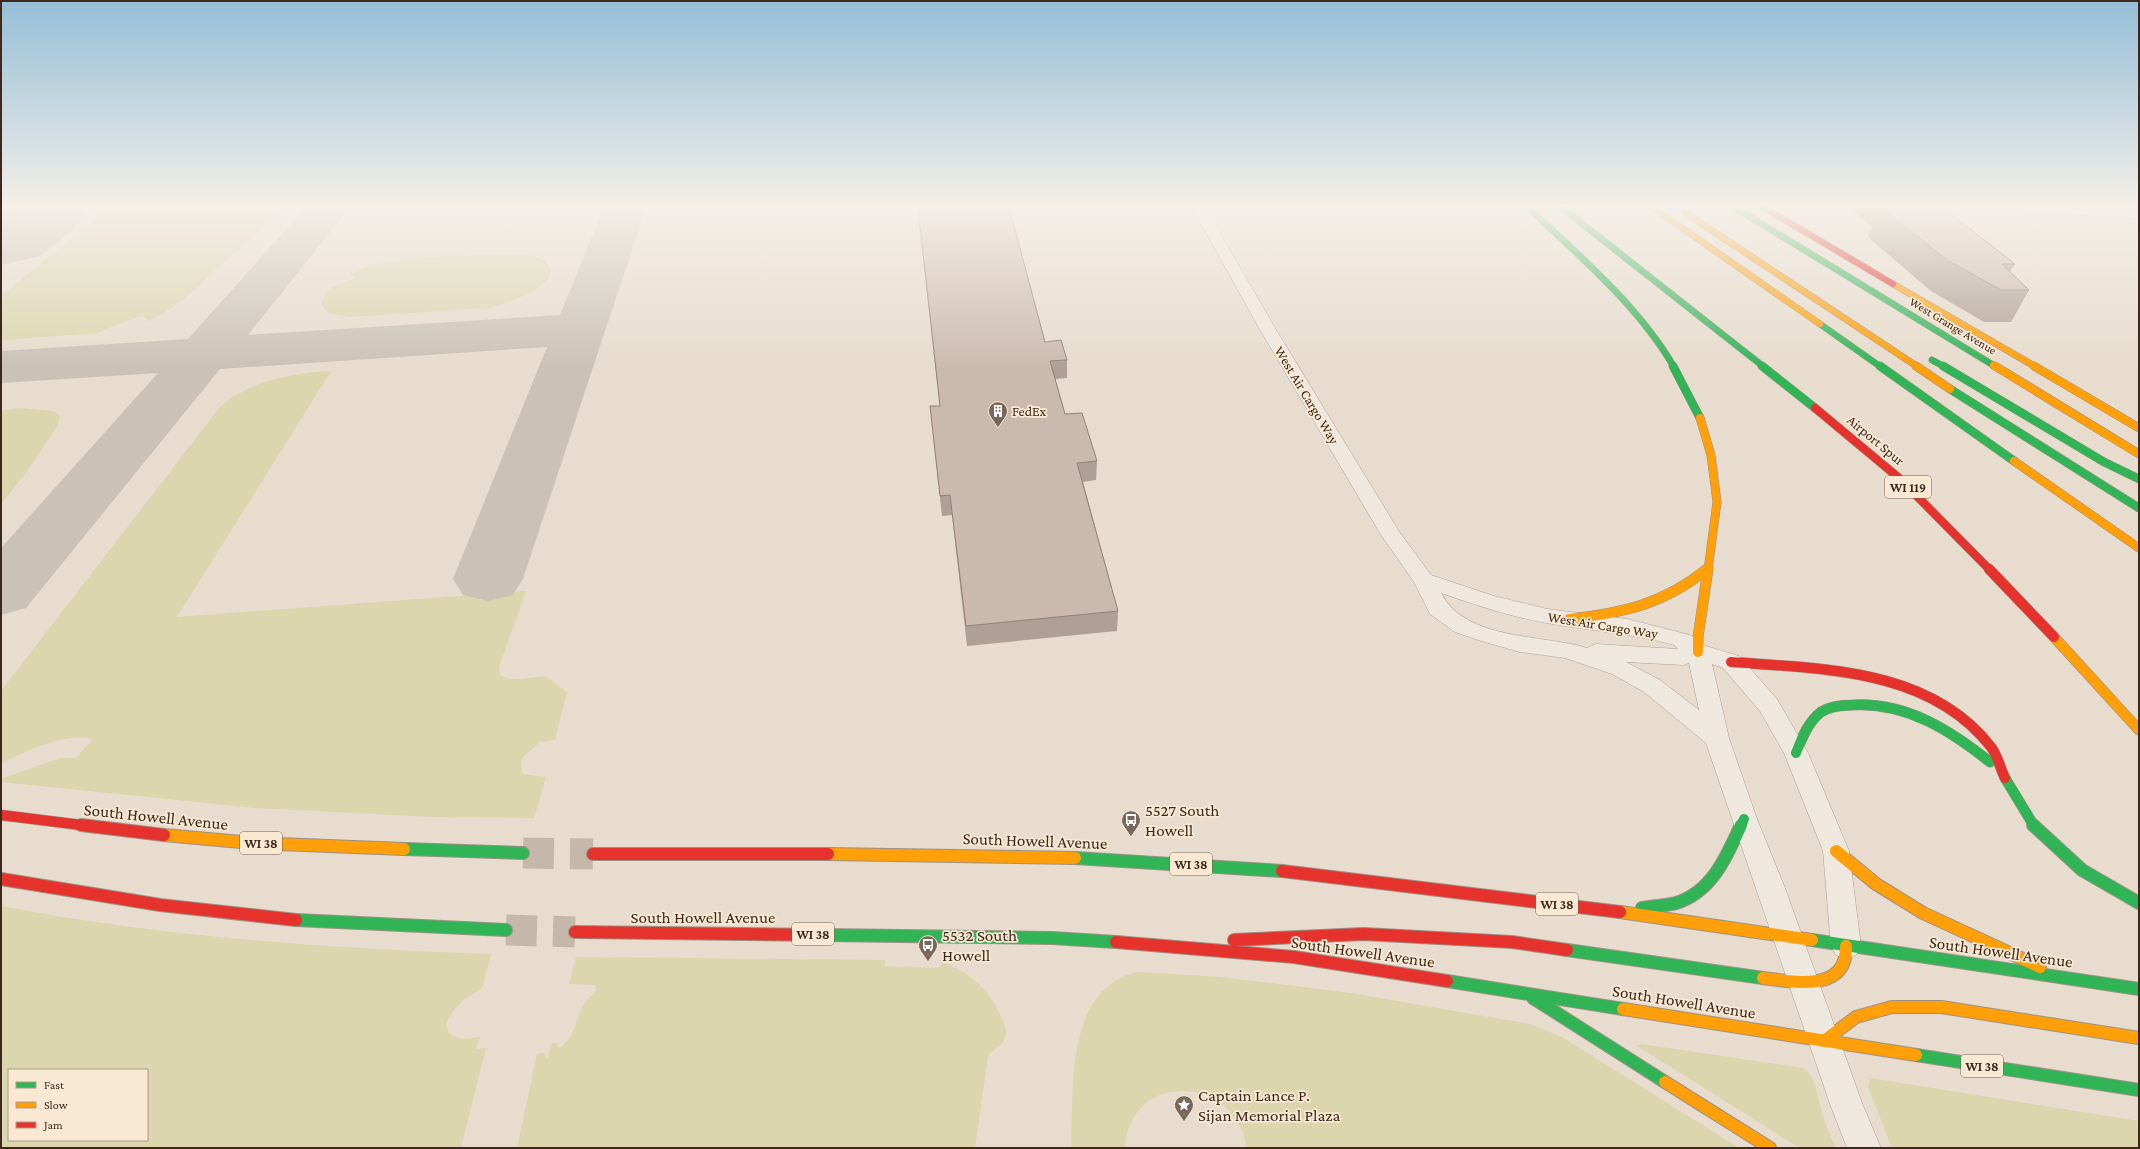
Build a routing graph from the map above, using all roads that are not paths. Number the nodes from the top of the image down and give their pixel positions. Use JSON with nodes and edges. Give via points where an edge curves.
{"nodes":[{"id":1,"x":1229,"y":261,"type":"edge"},
{"id":2,"x":1580,"y":261,"type":"edge"},
{"id":3,"x":1629,"y":261,"type":"edge"},
{"id":4,"x":1729,"y":261,"type":"edge"},
{"id":5,"x":1757,"y":261,"type":"edge"},
{"id":6,"x":1758,"y":261,"type":"edge"},
{"id":7,"x":1822,"y":261,"type":"edge"},
{"id":8,"x":1855,"y":261,"type":"edge"},
{"id":9,"x":1869,"y":323,"type":"dead end"},
{"id":10,"x":1923,"y":355,"type":"dead end"},
{"id":11,"x":2139,"y":428,"type":"edge"},
{"id":12,"x":2139,"y":454,"type":"edge"},
{"id":13,"x":2139,"y":479,"type":"edge"},
{"id":14,"x":2139,"y":508,"type":"edge"},
{"id":15,"x":2139,"y":548,"type":"edge"},
{"id":16,"x":1708,"y":568,"type":"junction"},
{"id":17,"x":1424,"y":580,"type":"junction"},
{"id":18,"x":1569,"y":620,"type":"junction"},
{"id":19,"x":1567,"y":650,"type":"junction"},
{"id":20,"x":1698,"y":652,"type":"junction"},
{"id":21,"x":1731,"y":662,"type":"junction"},
{"id":22,"x":2139,"y":730,"type":"edge"},
{"id":23,"x":1717,"y":738,"type":"junction"},
{"id":24,"x":1796,"y":753,"type":"junction"},
{"id":25,"x":2001,"y":771,"type":"junction"},
{"id":26,"x":1,"y":815,"type":"edge"},
{"id":27,"x":1744,"y":819,"type":"junction"},
{"id":28,"x":1836,"y":851,"type":"junction"},
{"id":29,"x":523,"y":853,"type":"tunnel mouth"},
{"id":30,"x":593,"y":854,"type":"tunnel mouth"},
{"id":31,"x":1,"y":879,"type":"edge"},
{"id":32,"x":2139,"y":903,"type":"edge"},
{"id":33,"x":1617,"y":911,"type":"junction"},
{"id":34,"x":506,"y":930,"type":"tunnel mouth"},
{"id":35,"x":575,"y":932,"type":"tunnel mouth"},
{"id":36,"x":1788,"y":936,"type":"junction"},
{"id":37,"x":1153,"y":944,"type":"junction"},
{"id":38,"x":1846,"y":946,"type":"junction"},
{"id":39,"x":2063,"y":978,"type":"junction"},
{"id":40,"x":1804,"y":982,"type":"junction"},
{"id":41,"x":2139,"y":989,"type":"edge"},
{"id":42,"x":1525,"y":993,"type":"junction"},
{"id":43,"x":2139,"y":1038,"type":"edge"},
{"id":44,"x":1824,"y":1041,"type":"junction"},
{"id":45,"x":2139,"y":1090,"type":"edge"},
{"id":46,"x":1770,"y":1148,"type":"edge"},
{"id":47,"x":1864,"y":1148,"type":"edge"}],
"edges":[{"from":1,"to":17,"type":"street","name":"West Air Cargo Way","via":[[1390,535]]},
{"from":2,"to":16,"type":"main road","via":[[1650,332],[1667,354],[1690,393],[1703,424],[1715,481],[1716,522]]},
{"from":3,"to":22,"type":"main road","name":"Airport Spur","number":"WI 119","via":[[1899,478],[2023,603]]},
{"from":4,"to":15,"type":"main road"},
{"from":5,"to":14,"type":"main road","via":[[1991,416]]},
{"from":6,"to":9,"type":"main road","via":[[1808,286]]},
{"from":7,"to":12,"type":"main road","name":"West Grange Avenue"},
{"from":8,"to":11,"type":"main road","name":"West Grange Avenue"},
{"from":10,"to":13,"type":"main road","via":[[2104,462]]},
{"from":16,"to":18,"type":"main road","via":[[1682,590],[1657,603],[1614,614]]},
{"from":16,"to":20,"type":"main road"},
{"from":17,"to":18,"type":"street","name":"West Air Cargo Way","via":[[1496,604]]},
{"from":17,"to":19,"type":"street","name":"West Air Cargo Way","via":[[1438,609],[1463,627],[1520,644]]},
{"from":18,"to":20,"type":"street","name":"West Air Cargo Way","via":[[1658,632],[1682,640]]},
{"from":19,"to":20,"type":"street","via":[[1684,657]]},
{"from":19,"to":23,"type":"street","name":"West Air Cargo Way","via":[[1620,668],[1652,686]]},
{"from":20,"to":21,"type":"street","name":"West Air Cargo Way"},
{"from":20,"to":23,"type":"street"},
{"from":21,"to":24,"type":"street","via":[[1769,705]]},
{"from":21,"to":25,"type":"main road","via":[[1839,672],[1887,680],[1919,690],[1952,709],[1977,730],[1993,749]]},
{"from":23,"to":27,"type":"street"},
{"from":24,"to":25,"type":"main road","via":[[1806,729],[1822,711],[1850,703],[1886,706],[1930,720],[1967,742]]},
{"from":24,"to":28,"type":"street"},
{"from":25,"to":32,"type":"main road","via":[[2034,826],[2082,870]]},
{"from":26,"to":29,"type":"main road","name":"South Howell Avenue","number":"WI 38","via":[[114,830],[252,843]]},
{"from":27,"to":33,"type":"main road","via":[[1718,872],[1700,892],[1677,902]]},
{"from":27,"to":36,"type":"street"},
{"from":28,"to":38,"type":"street"},
{"from":28,"to":39,"type":"main road","via":[[1876,884],[1923,913]]},
{"from":30,"to":33,"type":"main road","name":"South Howell Avenue","number":"WI 38","via":[[898,854],[1056,857],[1209,865],[1452,890]]},
{"from":31,"to":34,"type":"main road","via":[[213,912],[402,926]]},
{"from":33,"to":36,"type":"main road","name":"South Howell Avenue","number":"WI 38"},
{"from":35,"to":37,"type":"main road","name":"South Howell Avenue","number":"WI 38","via":[[882,934],[1052,938]]},
{"from":36,"to":38,"type":"main road","name":"South Howell Avenue","number":"WI 38"},
{"from":36,"to":40,"type":"street"},
{"from":37,"to":40,"type":"main road","via":[[1364,934],[1512,942],[1757,978]]},
{"from":37,"to":42,"type":"main road","name":"South Howell Avenue","number":"WI 38","via":[[1294,957]]},
{"from":38,"to":39,"type":"main road","name":"South Howell Avenue","number":"WI 38"},
{"from":38,"to":40,"type":"main road","via":[[1845,964],[1838,974],[1824,980]]},
{"from":39,"to":41,"type":"main road","name":"South Howell Avenue","number":"WI 38"},
{"from":40,"to":44,"type":"street"},
{"from":42,"to":44,"type":"main road","name":"South Howell Avenue","number":"WI 38"},
{"from":42,"to":46,"type":"main road"},
{"from":43,"to":44,"type":"main road","via":[[1942,1007],[1892,1007],[1856,1017]]},
{"from":44,"to":45,"type":"main road","name":"South Howell Avenue","number":"WI 38"},
{"from":44,"to":47,"type":"street"}]}
